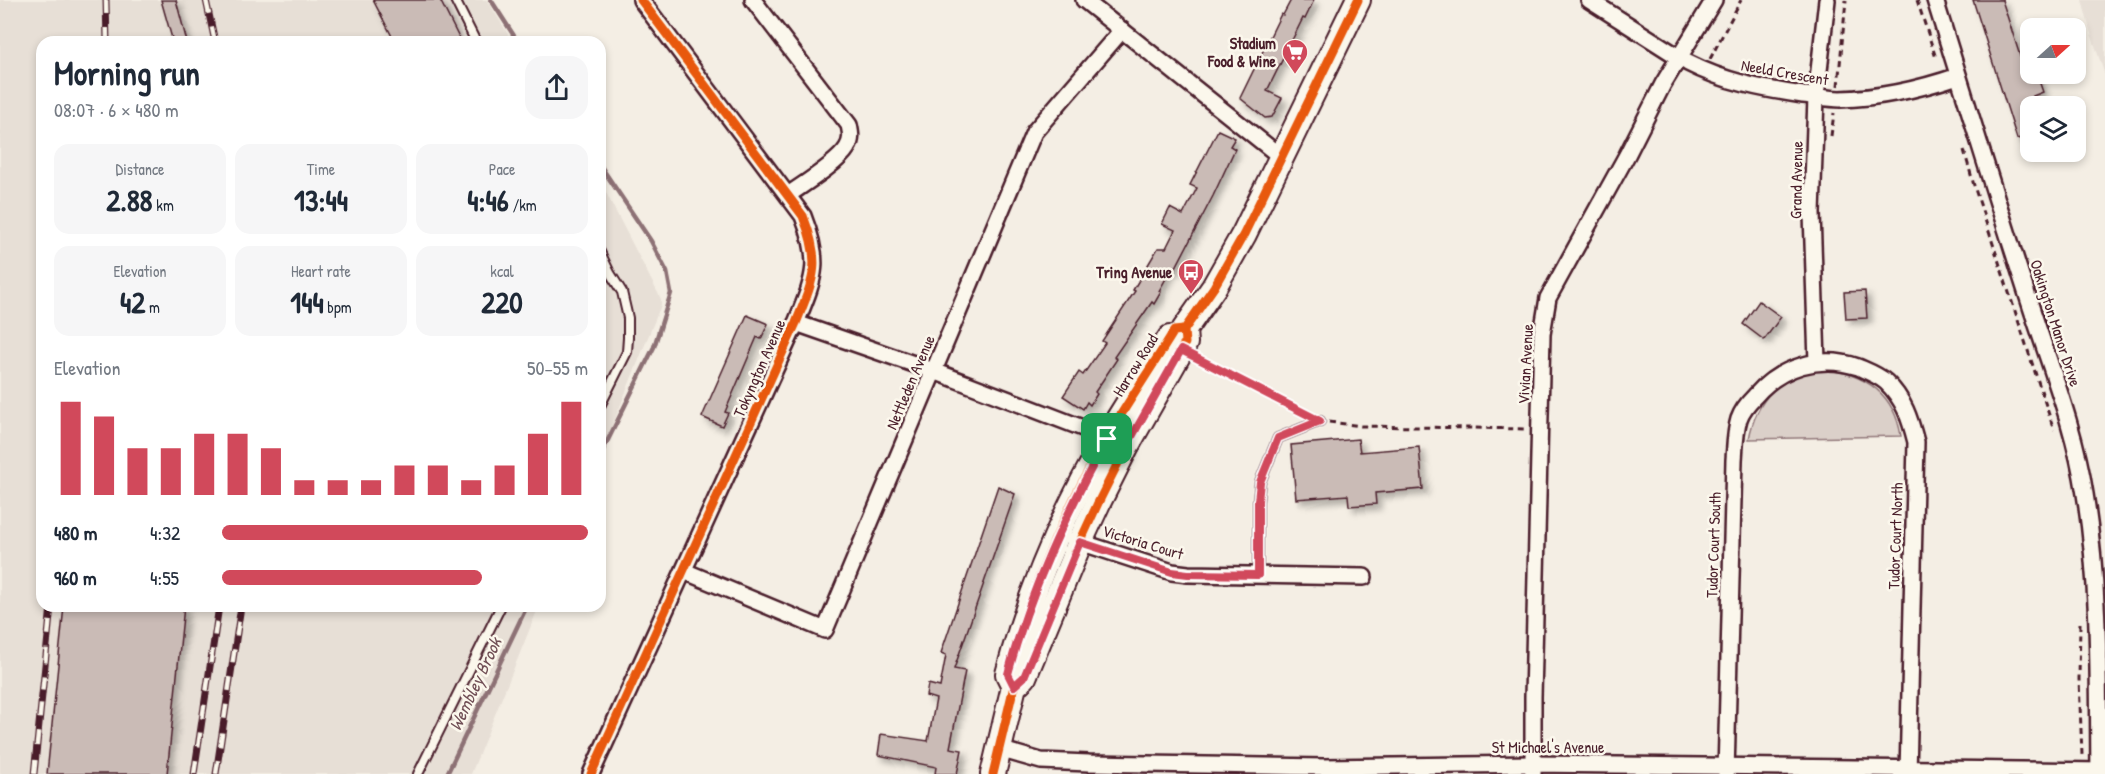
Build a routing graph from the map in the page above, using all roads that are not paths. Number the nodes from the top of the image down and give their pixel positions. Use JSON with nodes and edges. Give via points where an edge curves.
{"nodes":[{"id":1,"x":455,"y":0,"type":"edge"},
{"id":2,"x":753,"y":0,"type":"edge"},
{"id":3,"x":1084,"y":0,"type":"edge"},
{"id":4,"x":1358,"y":0,"type":"edge"},
{"id":5,"x":1589,"y":0,"type":"edge"},
{"id":6,"x":1714,"y":0,"type":"edge"},
{"id":7,"x":1827,"y":0,"type":"edge"},
{"id":8,"x":1935,"y":0,"type":"edge"},
{"id":9,"x":643,"y":1,"type":"edge"},
{"id":10,"x":1122,"y":30,"type":"junction"},
{"id":11,"x":473,"y":36,"type":"edge"},
{"id":12,"x":1679,"y":57,"type":"junction"},
{"id":13,"x":1952,"y":78,"type":"junction"},
{"id":14,"x":1816,"y":97,"type":"junction"},
{"id":15,"x":1281,"y":157,"type":"junction"},
{"id":16,"x":788,"y":195,"type":"junction"},
{"id":17,"x":606,"y":265,"type":"edge"},
{"id":18,"x":796,"y":323,"type":"junction"},
{"id":19,"x":1817,"y":362,"type":"junction"},
{"id":20,"x":934,"y":371,"type":"junction"},
{"id":21,"x":606,"y":394,"type":"edge"},
{"id":22,"x":1320,"y":421,"type":"road end"},
{"id":23,"x":1117,"y":443,"type":"junction"},
{"id":24,"x":1057,"y":534,"type":"junction"},
{"id":25,"x":1080,"y":542,"type":"junction"},
{"id":26,"x":684,"y":571,"type":"junction"},
{"id":27,"x":1258,"y":575,"type":"junction"},
{"id":28,"x":1364,"y":577,"type":"dead end"},
{"id":29,"x":498,"y":612,"type":"edge"},
{"id":30,"x":1014,"y":686,"type":"junction"},
{"id":31,"x":999,"y":750,"type":"junction"},
{"id":32,"x":1533,"y":769,"type":"edge"},
{"id":33,"x":1213,"y":770,"type":"edge"},
{"id":34,"x":1726,"y":770,"type":"edge"},
{"id":35,"x":1324,"y":771,"type":"edge"},
{"id":36,"x":1908,"y":771,"type":"edge"},
{"id":37,"x":2101,"y":772,"type":"edge"},
{"id":38,"x":595,"y":773,"type":"edge"},
{"id":39,"x":418,"y":774,"type":"edge"},
{"id":40,"x":993,"y":774,"type":"edge"}],
"edges":[{"from":1,"to":11,"type":"lane"},
{"from":2,"to":16,"type":"street","via":[[836,107],[852,136],[836,159]]},
{"from":3,"to":10,"type":"street"},
{"from":4,"to":15,"type":"main road","name":"Harrow Road"},
{"from":5,"to":12,"type":"street","name":"Neeld Crescent"},
{"from":6,"to":12,"type":"street","name":"Vivian Avenue"},
{"from":7,"to":14,"type":"street","name":"Grand Avenue"},
{"from":8,"to":13,"type":"street","name":"Oakington Manor Drive"},
{"from":9,"to":16,"type":"street","name":"Tokyngton Avenue"},
{"from":10,"to":15,"type":"street"},
{"from":10,"to":20,"type":"street","name":"Nettleden Avenue","via":[[1034,132]]},
{"from":12,"to":14,"type":"street","name":"Neeld Crescent","via":[[1703,71],[1749,86]]},
{"from":12,"to":32,"type":"street","name":"Vivian Avenue","via":[[1548,298],[1542,334]]},
{"from":13,"to":14,"type":"street","name":"Neeld Crescent","via":[[1887,94]]},
{"from":13,"to":37,"type":"street","name":"Oakington Manor Drive","via":[[2066,410],[2083,482],[2098,615]]},
{"from":14,"to":19,"type":"street","name":"Grand Avenue","via":[[1812,213]]},
{"from":15,"to":23,"type":"main road","name":"Harrow Road","via":[[1244,234],[1182,340],[1174,331]]},
{"from":16,"to":18,"type":"street","name":"Tokyngton Avenue","via":[[803,216],[815,265]]},
{"from":17,"to":21,"type":"lane","via":[[622,292],[628,338],[627,352]]},
{"from":18,"to":20,"type":"street"},
{"from":18,"to":26,"type":"street","name":"Tokyngton Avenue"},
{"from":19,"to":34,"type":"street","name":"Tudor Court South","via":[[1776,376],[1745,407],[1740,419],[1733,483]]},
{"from":19,"to":36,"type":"street","name":"Tudor Court North","via":[[1845,363],[1885,380],[1909,415],[1916,442]]},
{"from":20,"to":23,"type":"street"},
{"from":20,"to":26,"type":"street","name":"Nettleden Avenue","via":[[825,630]]},
{"from":22,"to":27,"type":"lane","via":[[1278,438],[1260,482]]},
{"from":23,"to":24,"type":"main road","name":"Harrow Road"},
{"from":23,"to":25,"type":"main road","name":"Harrow Road"},
{"from":24,"to":25,"type":"street","name":"Victoria Court"},
{"from":24,"to":30,"type":"main road","name":"Harrow Road","via":[[1020,628],[1008,674]]},
{"from":25,"to":27,"type":"street","name":"Victoria Court","via":[[1172,572]]},
{"from":25,"to":30,"type":"main road","name":"Harrow Road","via":[[1024,677]]},
{"from":26,"to":38,"type":"street","name":"Tokyngton Avenue"},
{"from":27,"to":28,"type":"street","name":"Victoria Court"},
{"from":29,"to":39,"type":"lane"},
{"from":30,"to":31,"type":"main road","name":"Harrow Road"},
{"from":31,"to":33,"type":"street","name":"St Michael's Avenue","via":[[1041,761]]},
{"from":31,"to":40,"type":"main road","name":"Harrow Road"},
{"from":32,"to":34,"type":"street","name":"St Michael's Avenue"},
{"from":32,"to":35,"type":"street","name":"St Michael's Avenue"},
{"from":33,"to":35,"type":"street","name":"St Michael's Avenue"},
{"from":34,"to":36,"type":"street","name":"St Michael's Avenue"},
{"from":36,"to":37,"type":"street","name":"St Michael's Avenue"}]}
